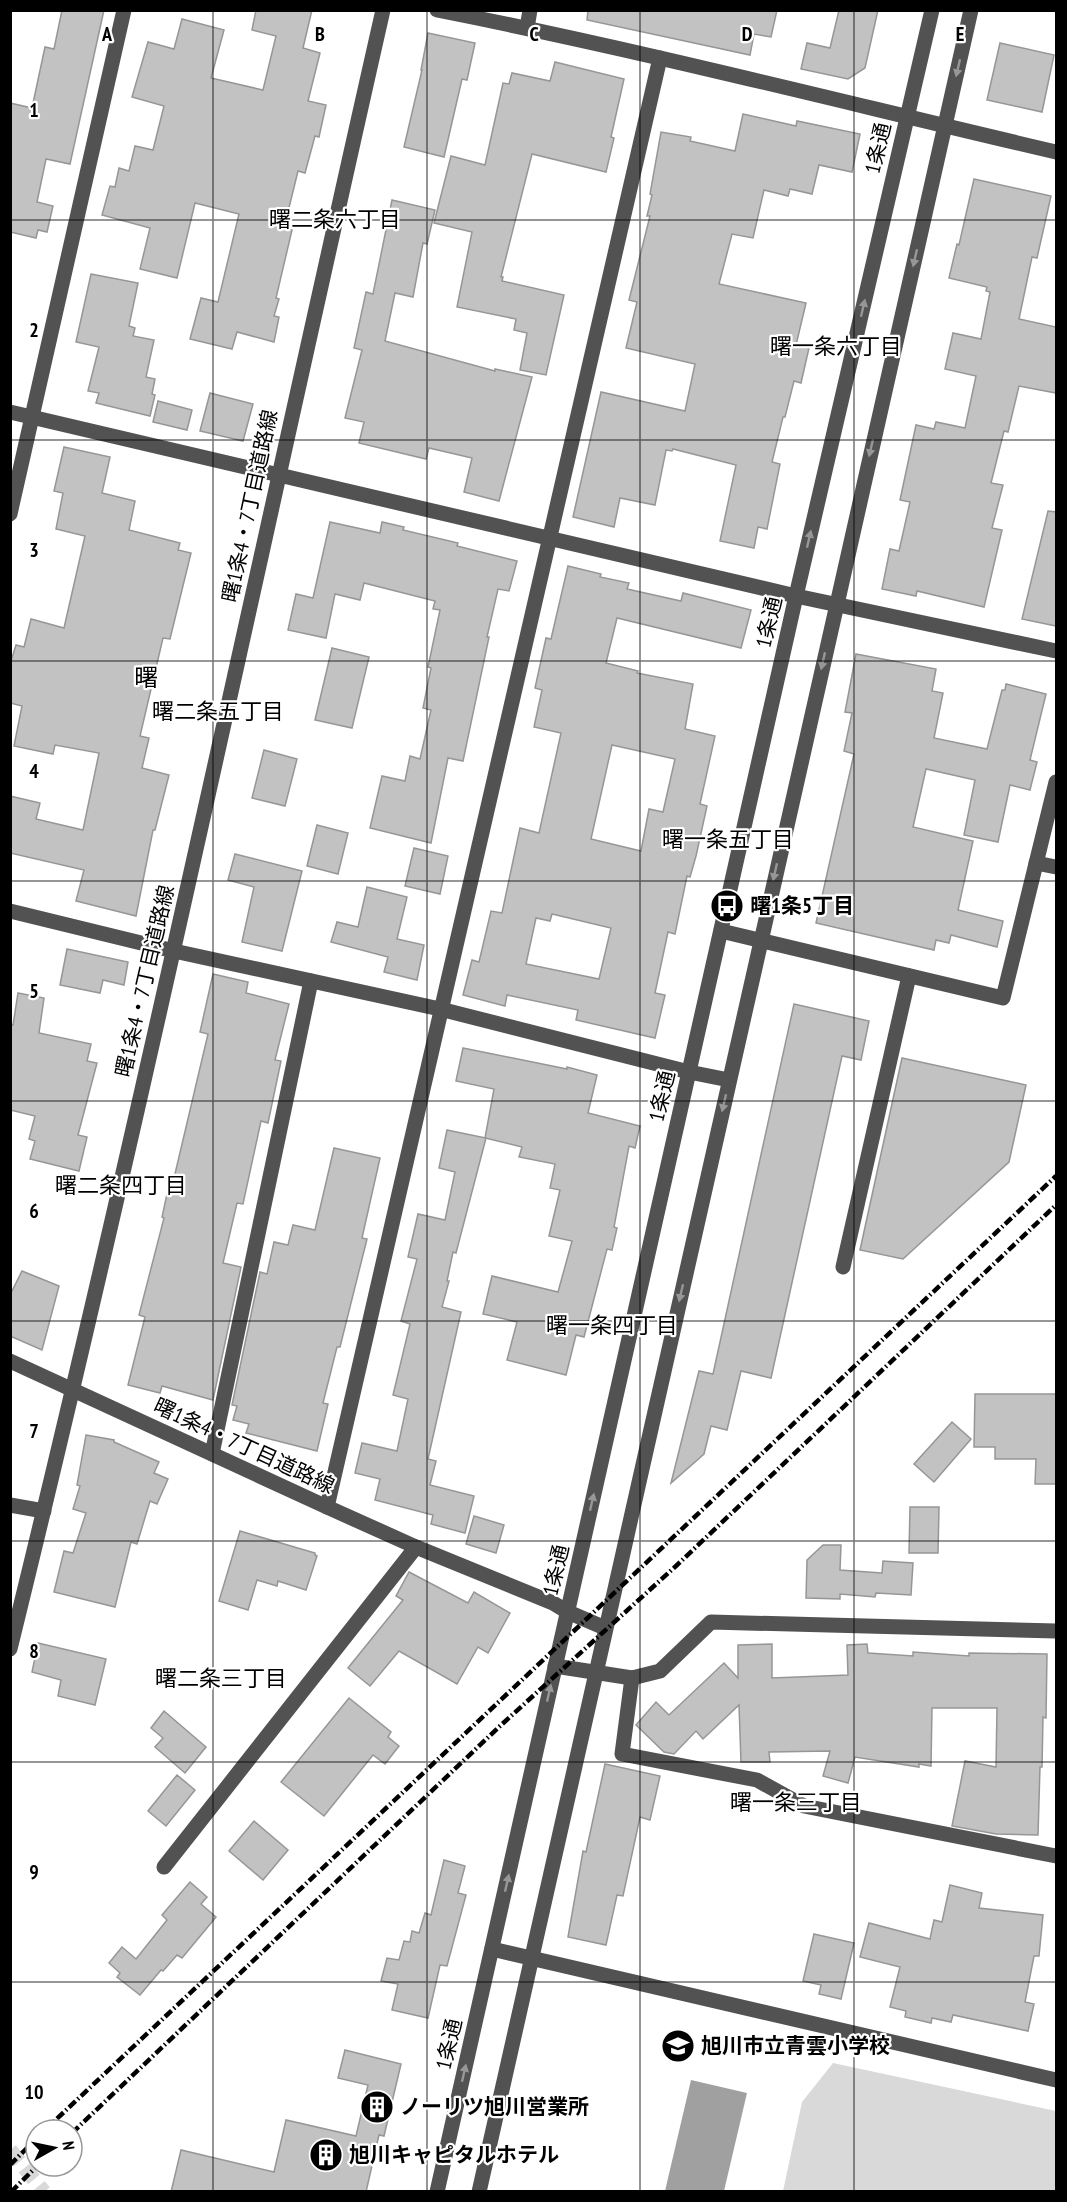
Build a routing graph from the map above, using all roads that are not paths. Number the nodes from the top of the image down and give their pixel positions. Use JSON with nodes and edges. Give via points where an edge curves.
{"nodes":[{"id":1,"x":124,"y":10,"type":"edge"},
{"id":2,"x":383,"y":10,"type":"edge"},
{"id":3,"x":437,"y":10,"type":"edge"},
{"id":4,"x":530,"y":10,"type":"edge"},
{"id":5,"x":932,"y":10,"type":"edge"},
{"id":6,"x":971,"y":10,"type":"edge"},
{"id":7,"x":527,"y":28,"type":"junction"},
{"id":8,"x":660,"y":58,"type":"junction"},
{"id":9,"x":908,"y":115,"type":"junction"},
{"id":10,"x":945,"y":126,"type":"junction"},
{"id":11,"x":1056,"y":152,"type":"edge"},
{"id":12,"x":10,"y":412,"type":"edge"},
{"id":13,"x":32,"y":417,"type":"junction"},
{"id":14,"x":278,"y":474,"type":"junction"},
{"id":15,"x":10,"y":514,"type":"edge"},
{"id":16,"x":549,"y":537,"type":"junction"},
{"id":17,"x":796,"y":596,"type":"junction"},
{"id":18,"x":836,"y":604,"type":"junction"},
{"id":19,"x":1056,"y":651,"type":"edge"},
{"id":20,"x":1056,"y":782,"type":"edge"},
{"id":21,"x":1036,"y":863,"type":"junction"},
{"id":22,"x":1056,"y":867,"type":"edge"},
{"id":23,"x":10,"y":911,"type":"edge"},
{"id":24,"x":721,"y":931,"type":"junction"},
{"id":25,"x":760,"y":941,"type":"junction"},
{"id":26,"x":174,"y":951,"type":"junction"},
{"id":27,"x":909,"y":976,"type":"junction"},
{"id":28,"x":311,"y":981,"type":"junction"},
{"id":29,"x":441,"y":1010,"type":"junction"},
{"id":30,"x":689,"y":1072,"type":"junction"},
{"id":31,"x":729,"y":1080,"type":"junction"},
{"id":32,"x":843,"y":1267,"type":"dead end"},
{"id":33,"x":10,"y":1361,"type":"edge"},
{"id":34,"x":72,"y":1389,"type":"junction"},
{"id":35,"x":212,"y":1454,"type":"junction"},
{"id":36,"x":10,"y":1505,"type":"edge"},
{"id":37,"x":327,"y":1507,"type":"junction"},
{"id":38,"x":44,"y":1511,"type":"junction"},
{"id":39,"x":416,"y":1547,"type":"junction"},
{"id":40,"x":568,"y":1612,"type":"junction"},
{"id":41,"x":605,"y":1628,"type":"junction"},
{"id":42,"x":1056,"y":1631,"type":"edge"},
{"id":43,"x":10,"y":1649,"type":"edge"},
{"id":44,"x":555,"y":1666,"type":"junction"},
{"id":45,"x":595,"y":1673,"type":"junction"},
{"id":46,"x":632,"y":1678,"type":"junction"},
{"id":47,"x":1056,"y":1856,"type":"edge"},
{"id":48,"x":164,"y":1866,"type":"dead end"},
{"id":49,"x":492,"y":1949,"type":"junction"},
{"id":50,"x":531,"y":1957,"type":"junction"},
{"id":51,"x":1056,"y":2080,"type":"edge"},
{"id":52,"x":437,"y":2192,"type":"edge"},
{"id":53,"x":479,"y":2192,"type":"edge"}],
"edges":[{"from":1,"to":13,"type":"street"},
{"from":2,"to":14,"type":"street","name":"曙1条4・7丁目道路線"},
{"from":3,"to":7,"type":"street"},
{"from":4,"to":7,"type":"street"},
{"from":5,"to":9,"type":"street","name":"1条通"},
{"from":6,"to":10,"type":"street","one_way":true},
{"from":7,"to":8,"type":"street"},
{"from":8,"to":9,"type":"street"},
{"from":8,"to":16,"type":"street"},
{"from":9,"to":10,"type":"street"},
{"from":17,"to":9,"type":"street","name":"1条通","one_way":true},
{"from":10,"to":11,"type":"street"},
{"from":10,"to":18,"type":"street","one_way":true},
{"from":12,"to":13,"type":"street"},
{"from":13,"to":14,"type":"street"},
{"from":13,"to":15,"type":"street"},
{"from":14,"to":16,"type":"street"},
{"from":14,"to":26,"type":"street","name":"曙1条4・7丁目道路線"},
{"from":16,"to":17,"type":"street"},
{"from":16,"to":29,"type":"street"},
{"from":17,"to":18,"type":"street"},
{"from":17,"to":24,"type":"street","name":"1条通"},
{"from":18,"to":19,"type":"street"},
{"from":18,"to":25,"type":"street","one_way":true},
{"from":20,"to":21,"type":"street"},
{"from":21,"to":22,"type":"street"},
{"from":21,"to":27,"type":"street","via":[[1003,998]]},
{"from":23,"to":26,"type":"street"},
{"from":24,"to":25,"type":"street"},
{"from":24,"to":30,"type":"street","name":"1条通"},
{"from":25,"to":27,"type":"street"},
{"from":25,"to":31,"type":"street"},
{"from":26,"to":28,"type":"street"},
{"from":26,"to":34,"type":"street","name":"曙1条4・7丁目道路線"},
{"from":27,"to":32,"type":"street"},
{"from":28,"to":29,"type":"street"},
{"from":28,"to":35,"type":"street"},
{"from":29,"to":30,"type":"street"},
{"from":29,"to":37,"type":"street"},
{"from":30,"to":31,"type":"street"},
{"from":40,"to":30,"type":"street","name":"1条通","one_way":true},
{"from":31,"to":41,"type":"street","one_way":true},
{"from":33,"to":34,"type":"street"},
{"from":34,"to":35,"type":"street","name":"曙1条4・7丁目道路線"},
{"from":34,"to":38,"type":"street"},
{"from":35,"to":37,"type":"street","name":"曙1条4・7丁目道路線"},
{"from":36,"to":38,"type":"street"},
{"from":37,"to":39,"type":"street","name":"曙1条4・7丁目道路線"},
{"from":38,"to":43,"type":"street"},
{"from":39,"to":40,"type":"street","name":"曙1条4・7丁目道路線"},
{"from":39,"to":48,"type":"street"},
{"from":40,"to":41,"type":"street","name":"曙1条4・7丁目道路線"},
{"from":40,"to":44,"type":"street","name":"1条通"},
{"from":41,"to":45,"type":"street"},
{"from":42,"to":46,"type":"street","via":[[711,1622],[660,1671]]},
{"from":44,"to":45,"type":"street"},
{"from":49,"to":44,"type":"street","name":"1条通","one_way":true},
{"from":45,"to":46,"type":"street"},
{"from":45,"to":50,"type":"street"},
{"from":46,"to":47,"type":"street","via":[[622,1754],[757,1780],[804,1806]]},
{"from":49,"to":50,"type":"street"},
{"from":52,"to":49,"type":"street","name":"1条通","one_way":true},
{"from":50,"to":51,"type":"street"},
{"from":50,"to":53,"type":"street"}]}
